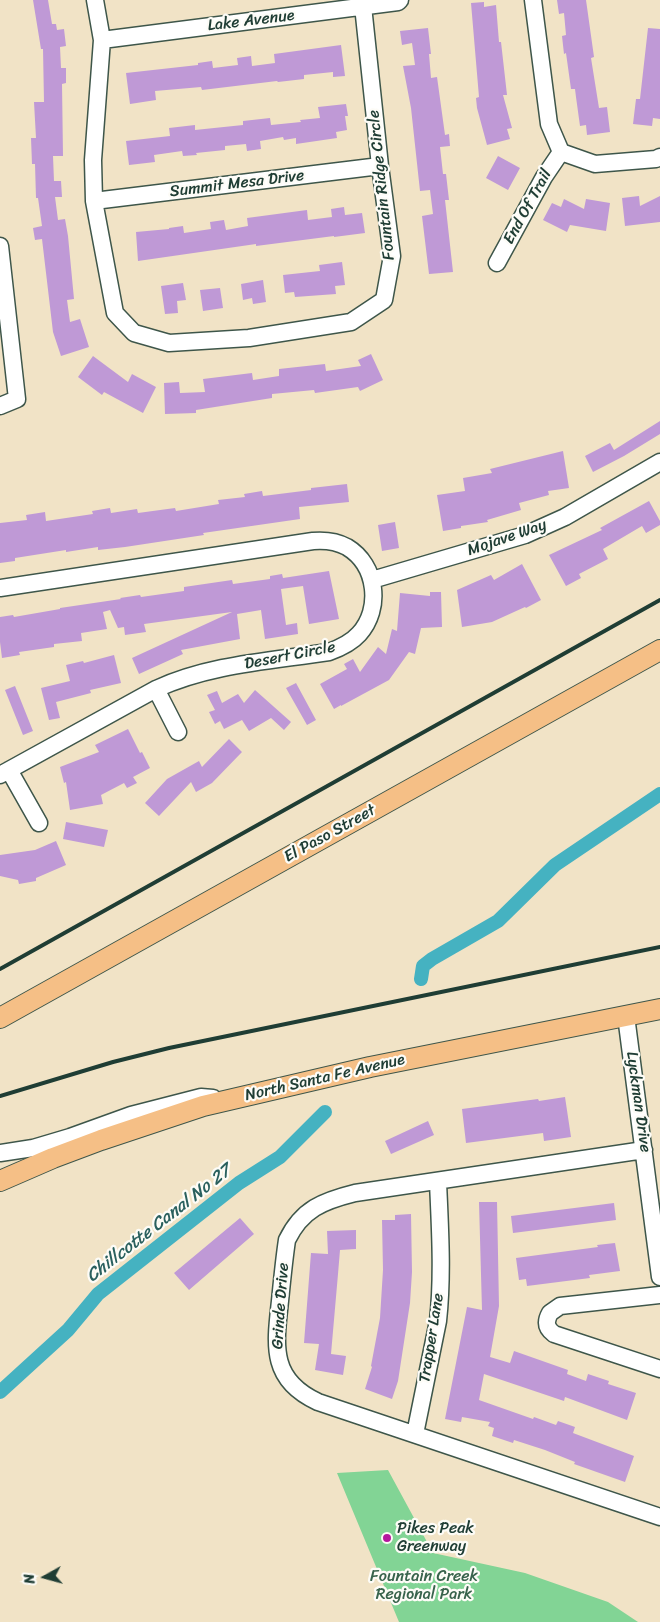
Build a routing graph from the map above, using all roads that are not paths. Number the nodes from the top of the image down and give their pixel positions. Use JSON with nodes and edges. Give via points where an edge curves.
{"nodes":[{"id":1,"x":95,"y":0,"type":"edge"},
{"id":2,"x":400,"y":0,"type":"edge"},
{"id":3,"x":533,"y":0,"type":"edge"},
{"id":4,"x":363,"y":6,"type":"junction"},
{"id":5,"x":102,"y":40,"type":"junction"},
{"id":6,"x":561,"y":152,"type":"junction"},
{"id":7,"x":660,"y":157,"type":"edge"},
{"id":8,"x":380,"y":166,"type":"junction"},
{"id":9,"x":94,"y":201,"type":"junction"},
{"id":10,"x":0,"y":246,"type":"edge"},
{"id":11,"x":498,"y":263,"type":"dead end"},
{"id":12,"x":0,"y":406,"type":"edge"},
{"id":13,"x":660,"y":462,"type":"edge"},
{"id":14,"x":372,"y":580,"type":"junction"},
{"id":15,"x":0,"y":588,"type":"edge"},
{"id":16,"x":660,"y":650,"type":"edge"},
{"id":17,"x":156,"y":689,"type":"junction"},
{"id":18,"x":178,"y":732,"type":"dead end"},
{"id":19,"x":5,"y":772,"type":"edge"},
{"id":20,"x":39,"y":823,"type":"dead end"},
{"id":21,"x":660,"y":1009,"type":"edge"},
{"id":22,"x":626,"y":1016,"type":"junction"},
{"id":23,"x":0,"y":1018,"type":"edge"},
{"id":24,"x":228,"y":1100,"type":"junction"},
{"id":25,"x":644,"y":1150,"type":"junction"},
{"id":26,"x":0,"y":1153,"type":"edge"},
{"id":27,"x":0,"y":1181,"type":"edge"},
{"id":28,"x":438,"y":1182,"type":"junction"},
{"id":29,"x":660,"y":1277,"type":"edge"},
{"id":30,"x":660,"y":1295,"type":"edge"},
{"id":31,"x":660,"y":1368,"type":"edge"},
{"id":32,"x":415,"y":1434,"type":"junction"},
{"id":33,"x":660,"y":1517,"type":"edge"}],
"edges":[{"from":1,"to":5,"type":"street","name":"Fountain Ridge Circle"},
{"from":2,"to":4,"type":"street","name":"Lake Avenue"},
{"from":3,"to":6,"type":"street","via":[[549,124]]},
{"from":4,"to":5,"type":"street","name":"Lake Avenue"},
{"from":4,"to":8,"type":"street","name":"Fountain Ridge Circle"},
{"from":5,"to":9,"type":"street","name":"Fountain Ridge Circle","via":[[93,160]]},
{"from":6,"to":7,"type":"street","via":[[596,164]]},
{"from":6,"to":11,"type":"street","name":"End Of Trail"},
{"from":8,"to":9,"type":"street","name":"Summit Mesa Drive"},
{"from":8,"to":9,"type":"street","name":"Fountain Ridge Circle","via":[[392,256],[384,300],[351,322],[249,338],[169,344],[134,334],[115,313]]},
{"from":10,"to":12,"type":"street","via":[[17,399]]},
{"from":13,"to":14,"type":"street","name":"Mojave Way","via":[[565,517],[525,535]]},
{"from":14,"to":15,"type":"street","name":"Desert Circle","via":[[362,559],[346,547],[330,540],[313,540]]},
{"from":14,"to":17,"type":"street","name":"Desert Circle","via":[[374,598],[369,618],[359,634],[345,645],[329,652],[210,670]]},
{"from":16,"to":23,"type":"main road","name":"El Paso Street"},
{"from":17,"to":18,"type":"street"},
{"from":17,"to":19,"type":"street","name":"Desert Circle"},
{"from":19,"to":20,"type":"street"},
{"from":21,"to":22,"type":"main road","name":"North Santa Fe Avenue"},
{"from":22,"to":24,"type":"main road","name":"North Santa Fe Avenue","via":[[370,1067]]},
{"from":22,"to":25,"type":"street","name":"Lyckman Drive"},
{"from":24,"to":26,"type":"street","via":[[201,1097],[131,1115],[33,1148]]},
{"from":24,"to":27,"type":"main road","name":"North Santa Fe Avenue","via":[[134,1128]]},
{"from":25,"to":28,"type":"street","name":"Grinde Drive"},
{"from":25,"to":29,"type":"street","name":"Lyckman Drive"},
{"from":28,"to":32,"type":"street","name":"Trapper Lane","via":[[440,1302]]},
{"from":28,"to":32,"type":"street","name":"Grinde Drive","via":[[337,1197],[324,1201],[300,1218],[287,1240],[277,1328],[280,1365],[285,1376],[305,1396]]},
{"from":30,"to":31,"type":"street","via":[[560,1306],[550,1313],[546,1322],[554,1334]]},
{"from":32,"to":33,"type":"street","name":"Grinde Drive"}]}
